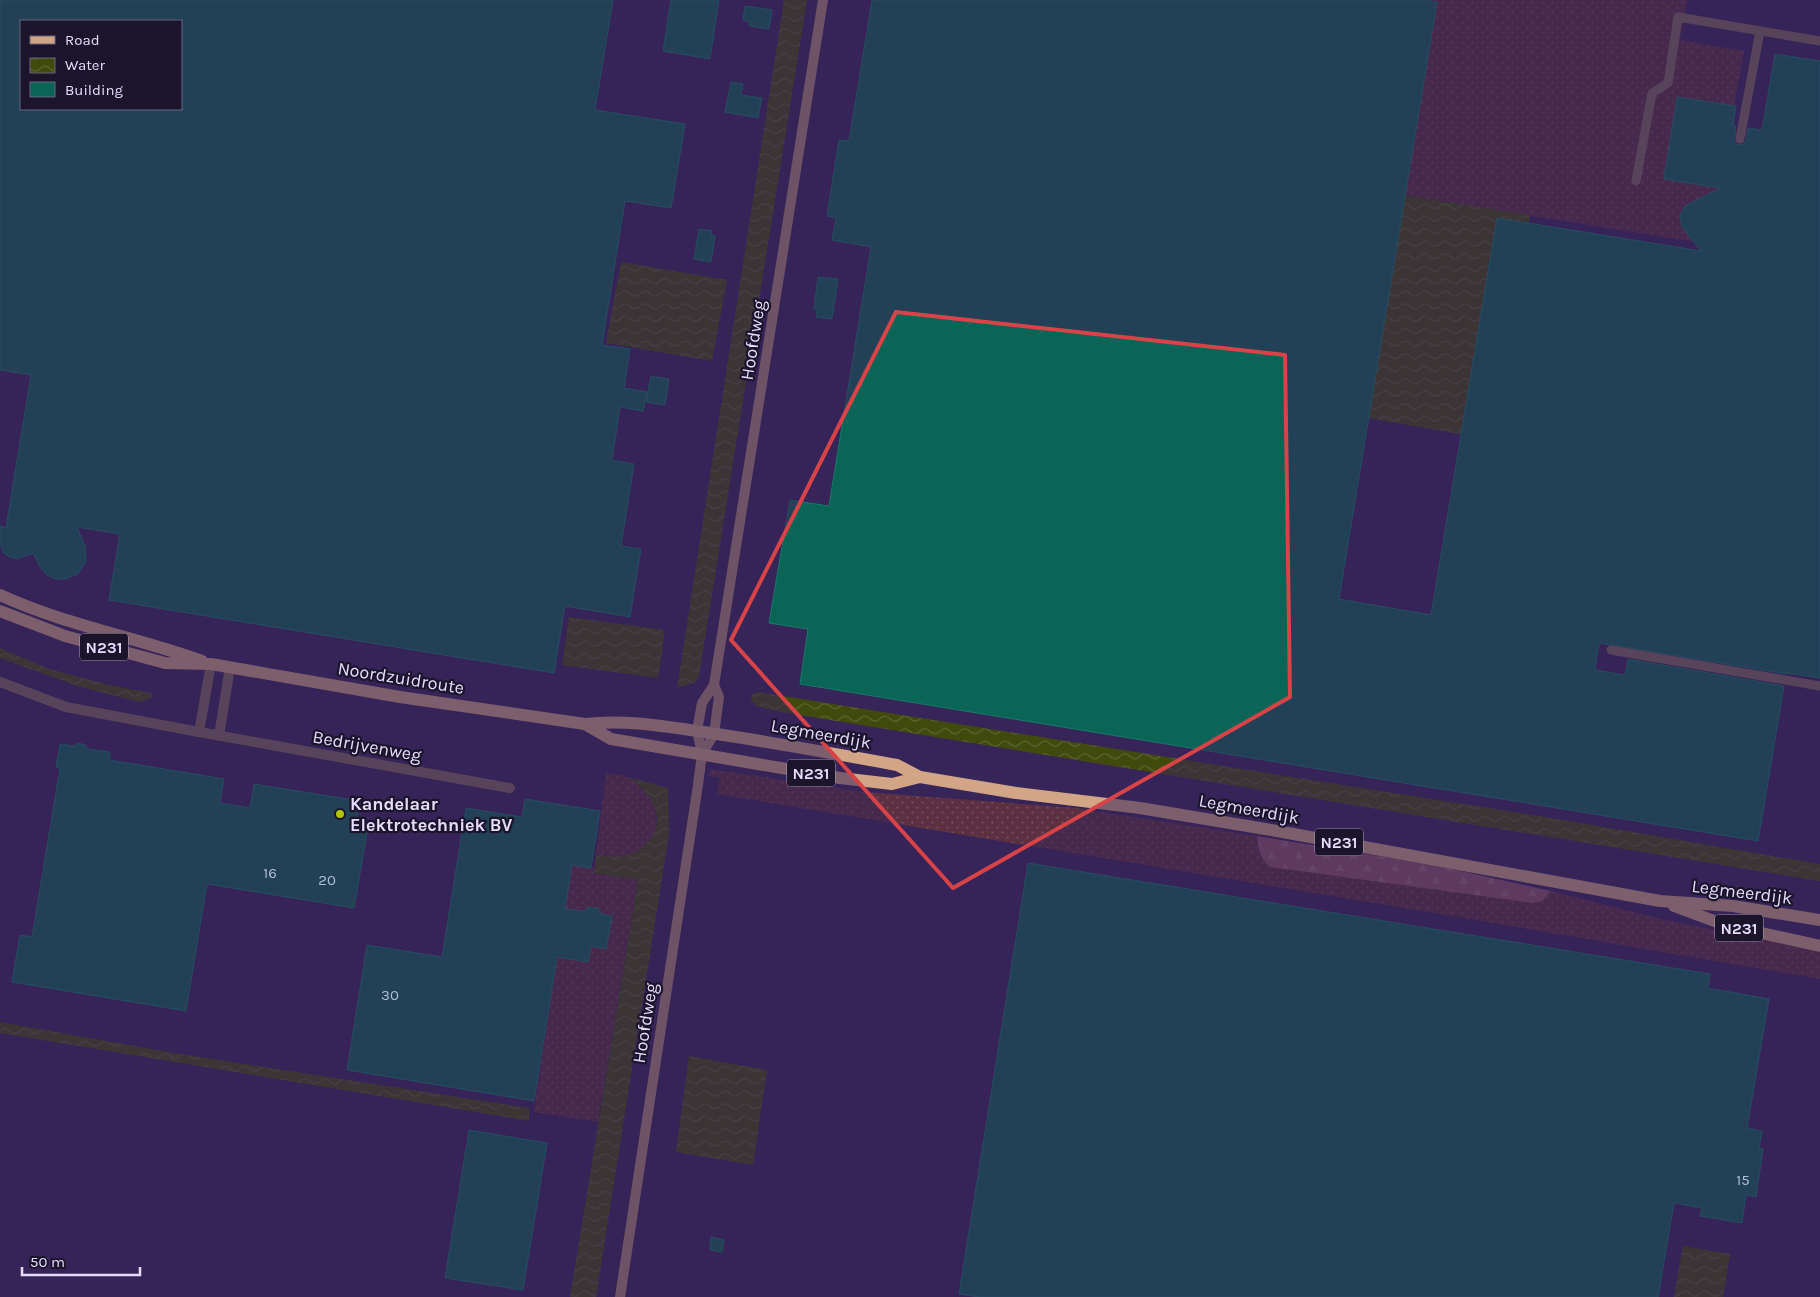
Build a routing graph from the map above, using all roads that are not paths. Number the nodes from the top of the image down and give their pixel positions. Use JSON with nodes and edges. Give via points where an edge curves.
{"nodes":[{"id":1,"x":823,"y":0,"type":"edge"},
{"id":2,"x":1760,"y":31,"type":"junction"},
{"id":3,"x":1820,"y":41,"type":"edge"},
{"id":4,"x":1740,"y":139,"type":"dead end"},
{"id":5,"x":1636,"y":181,"type":"dead end"},
{"id":6,"x":0,"y":595,"type":"edge"},
{"id":7,"x":0,"y":611,"type":"edge"},
{"id":8,"x":1611,"y":650,"type":"dead end"},
{"id":9,"x":211,"y":664,"type":"junction"},
{"id":10,"x":230,"y":667,"type":"junction"},
{"id":11,"x":0,"y":682,"type":"edge"},
{"id":12,"x":714,"y":684,"type":"junction"},
{"id":13,"x":1820,"y":686,"type":"edge"},
{"id":14,"x":585,"y":724,"type":"junction"},
{"id":15,"x":696,"y":731,"type":"junction"},
{"id":16,"x":199,"y":732,"type":"junction"},
{"id":17,"x":714,"y":734,"type":"junction"},
{"id":18,"x":219,"y":736,"type":"junction"},
{"id":19,"x":702,"y":754,"type":"junction"},
{"id":20,"x":920,"y":777,"type":"junction"},
{"id":21,"x":510,"y":788,"type":"dead end"},
{"id":22,"x":1660,"y":901,"type":"junction"},
{"id":23,"x":1820,"y":920,"type":"edge"},
{"id":24,"x":1820,"y":946,"type":"edge"},
{"id":25,"x":620,"y":1297,"type":"edge"}],
"edges":[{"from":1,"to":12,"type":"main road","name":"Hoofdweg"},
{"from":2,"to":3,"type":"lane"},
{"from":2,"to":4,"type":"lane"},
{"from":2,"to":5,"type":"lane","via":[[1678,17],[1668,83],[1652,93]]},
{"from":6,"to":9,"type":"main road","name":"Noordzuidroute","number":"N231","via":[[40,612],[167,648]]},
{"from":7,"to":9,"type":"main road","name":"Noordzuidroute","number":"N231","via":[[65,636],[165,663]]},
{"from":8,"to":13,"type":"lane"},
{"from":9,"to":10,"type":"main road","name":"Noordzuidroute","number":"N231"},
{"from":9,"to":16,"type":"street"},
{"from":10,"to":14,"type":"main road","name":"Noordzuidroute","number":"N231","via":[[400,697]]},
{"from":10,"to":18,"type":"street"},
{"from":11,"to":16,"type":"street","name":"Bedrijvenweg","via":[[66,706]]},
{"from":12,"to":15,"type":"main road","name":"Hoofdweg","via":[[702,703]]},
{"from":12,"to":17,"type":"main road","name":"Hoofdweg","via":[[720,697]]},
{"from":14,"to":15,"type":"main road","name":"Noordzuidroute","number":"N231","via":[[609,721]]},
{"from":14,"to":19,"type":"main road","name":"Noordzuidroute","number":"N231","via":[[611,739]]},
{"from":15,"to":17,"type":"main road","name":"Noordzuidroute","number":"N231"},
{"from":15,"to":19,"type":"main road","name":"Hoofdweg"},
{"from":16,"to":18,"type":"street","name":"Bedrijvenweg"},
{"from":17,"to":19,"type":"main road","name":"Hoofdweg"},
{"from":17,"to":20,"type":"main road","name":"Legmeerdijk","number":"N231","via":[[897,765]]},
{"from":18,"to":21,"type":"street","name":"Bedrijvenweg"},
{"from":19,"to":20,"type":"main road","name":"Legmeerdijk","number":"N231","via":[[892,784]]},
{"from":19,"to":25,"type":"main road","name":"Hoofdweg"},
{"from":20,"to":22,"type":"main road","name":"Legmeerdijk","number":"N231","via":[[1278,831]]},
{"from":22,"to":23,"type":"main road","name":"Legmeerdijk","number":"N231","via":[[1732,906]]},
{"from":22,"to":24,"type":"main road","name":"Legmeerdijk","number":"N231","via":[[1725,925]]}]}
